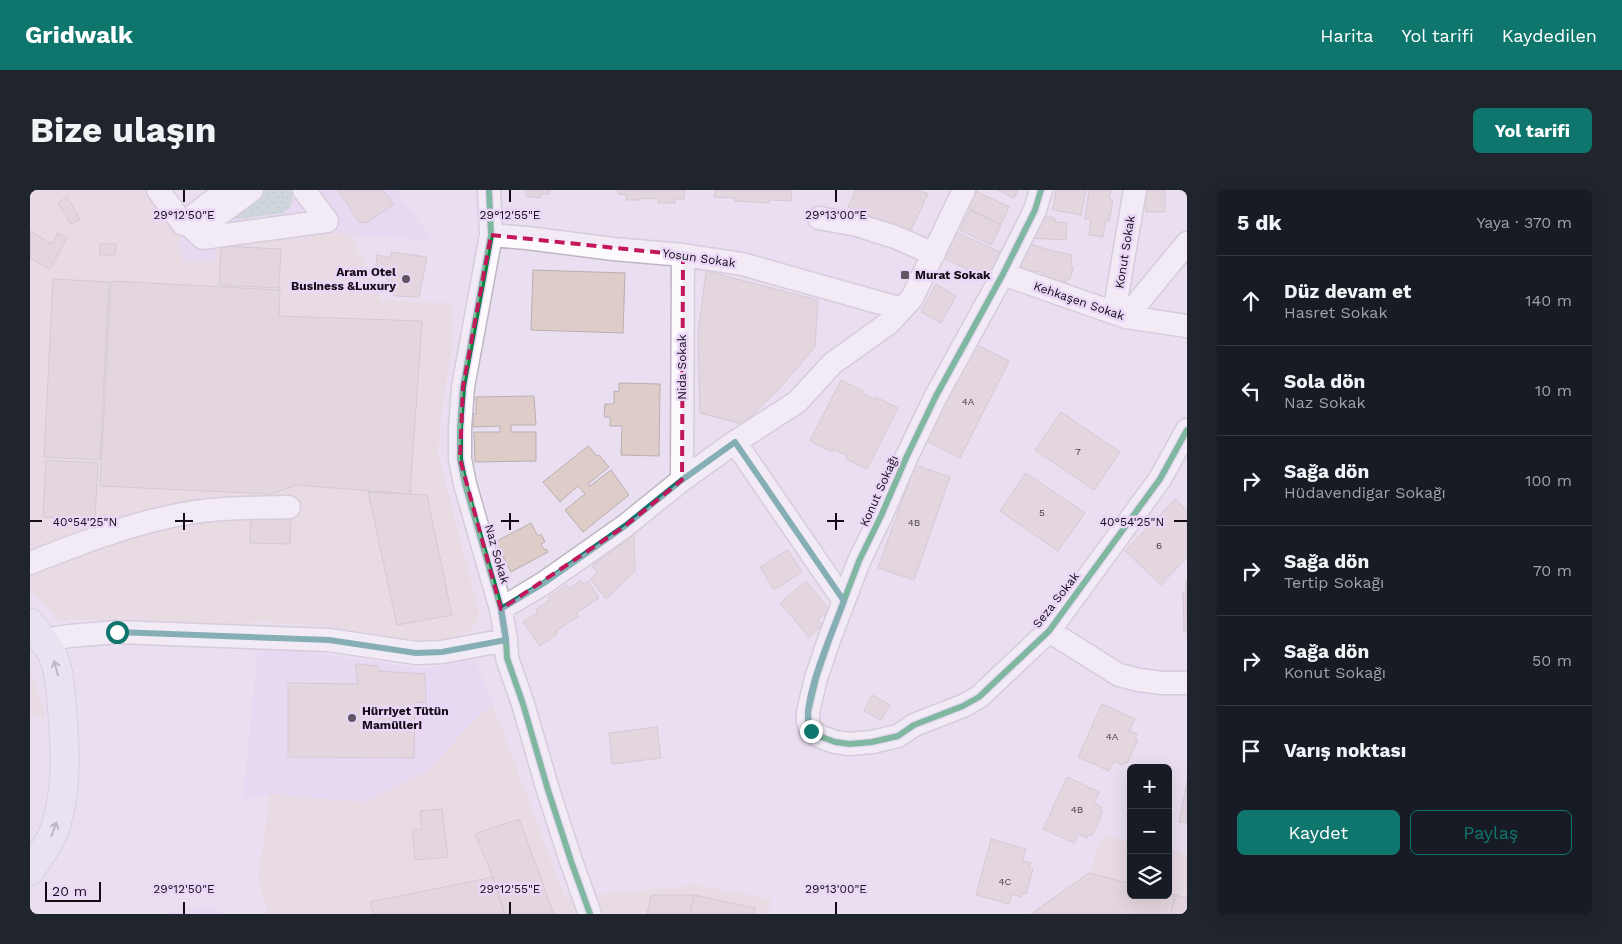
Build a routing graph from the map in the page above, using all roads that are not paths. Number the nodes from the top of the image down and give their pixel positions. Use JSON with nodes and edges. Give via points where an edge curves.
{"nodes":[{"id":1,"x":158,"y":190,"type":"edge"},
{"id":2,"x":226,"y":190,"type":"edge"},
{"id":3,"x":252,"y":190,"type":"edge"},
{"id":4,"x":304,"y":190,"type":"edge"},
{"id":5,"x":490,"y":190,"type":"edge"},
{"id":6,"x":964,"y":190,"type":"edge"},
{"id":7,"x":1041,"y":190,"type":"edge"},
{"id":8,"x":1135,"y":190,"type":"edge"},
{"id":9,"x":819,"y":218,"type":"dead end"},
{"id":10,"x":191,"y":227,"type":"junction"},
{"id":11,"x":491,"y":235,"type":"junction"},
{"id":12,"x":1187,"y":243,"type":"edge"},
{"id":13,"x":934,"y":254,"type":"junction"},
{"id":14,"x":683,"y":255,"type":"junction"},
{"id":15,"x":1003,"y":274,"type":"junction"},
{"id":16,"x":902,"y":309,"type":"junction"},
{"id":17,"x":1120,"y":315,"type":"junction"},
{"id":18,"x":1187,"y":326,"type":"edge"},
{"id":19,"x":1187,"y":430,"type":"edge"},
{"id":20,"x":735,"y":442,"type":"junction"},
{"id":21,"x":682,"y":480,"type":"junction"},
{"id":22,"x":289,"y":507,"type":"dead end"},
{"id":23,"x":30,"y":563,"type":"edge"},
{"id":24,"x":844,"y":601,"type":"junction"},
{"id":25,"x":501,"y":609,"type":"junction"},
{"id":26,"x":1049,"y":631,"type":"junction"},
{"id":27,"x":36,"y":632,"type":"edge"},
{"id":28,"x":506,"y":640,"type":"junction"},
{"id":29,"x":1187,"y":683,"type":"edge"},
{"id":30,"x":898,"y":736,"type":"joint"},
{"id":31,"x":30,"y":871,"type":"edge"},
{"id":32,"x":590,"y":914,"type":"edge"}],
"edges":[{"from":1,"to":10,"type":"street","via":[[183,224]]},
{"from":2,"to":10,"type":"street"},
{"from":3,"to":10,"type":"street"},
{"from":4,"to":10,"type":"street","via":[[327,221],[203,238]]},
{"from":5,"to":11,"type":"street","name":"Naz Sokak"},
{"from":6,"to":13,"type":"street"},
{"from":7,"to":15,"type":"street","name":"Konut Sokağı","via":[[1035,210]]},
{"from":8,"to":17,"type":"street","name":"Konut Sokak"},
{"from":9,"to":13,"type":"street","via":[[865,228]]},
{"from":11,"to":14,"type":"street","name":"Yosun Sokak"},
{"from":11,"to":25,"type":"street","name":"Naz Sokak","via":[[463,387],[460,459],[464,484]]},
{"from":12,"to":17,"type":"street"},
{"from":13,"to":16,"type":"street","via":[[912,298]]},
{"from":14,"to":16,"type":"street","name":"Yosun Sokak","via":[[742,264]]},
{"from":14,"to":21,"type":"street","name":"Nida Sokak"},
{"from":15,"to":17,"type":"street","name":"Kehkaşen Sokak"},
{"from":15,"to":24,"type":"street","name":"Konut Sokağı","via":[[936,396]]},
{"from":16,"to":20,"type":"street","via":[[889,323],[833,363],[797,402]]},
{"from":17,"to":18,"type":"street","name":"Kehkaşen Sokak"},
{"from":19,"to":26,"type":"street","name":"Seza Sokak","via":[[1160,479]]},
{"from":20,"to":21,"type":"street"},
{"from":20,"to":24,"type":"street"},
{"from":21,"to":25,"type":"street","via":[[625,526]]},
{"from":22,"to":23,"type":"street","via":[[222,509],[178,515],[114,532]]},
{"from":24,"to":30,"type":"street","name":"Konut Sokağı","via":[[810,701],[808,722],[811,731],[850,744]]},
{"from":25,"to":28,"type":"street","name":"Naz Sokak"},
{"from":26,"to":29,"type":"street","via":[[1119,675],[1162,683]]},
{"from":26,"to":30,"type":"street","name":"Seza Sokak","via":[[979,697],[914,725]]},
{"from":27,"to":28,"type":"street","via":[[136,632],[329,640],[416,653],[442,652]]},
{"from":31,"to":27,"type":"main road","one_way":true,"via":[[50,841],[56,825],[64,778],[60,680],[52,655]]},
{"from":28,"to":32,"type":"street","name":"Naz Sokak","via":[[507,658]]}]}
